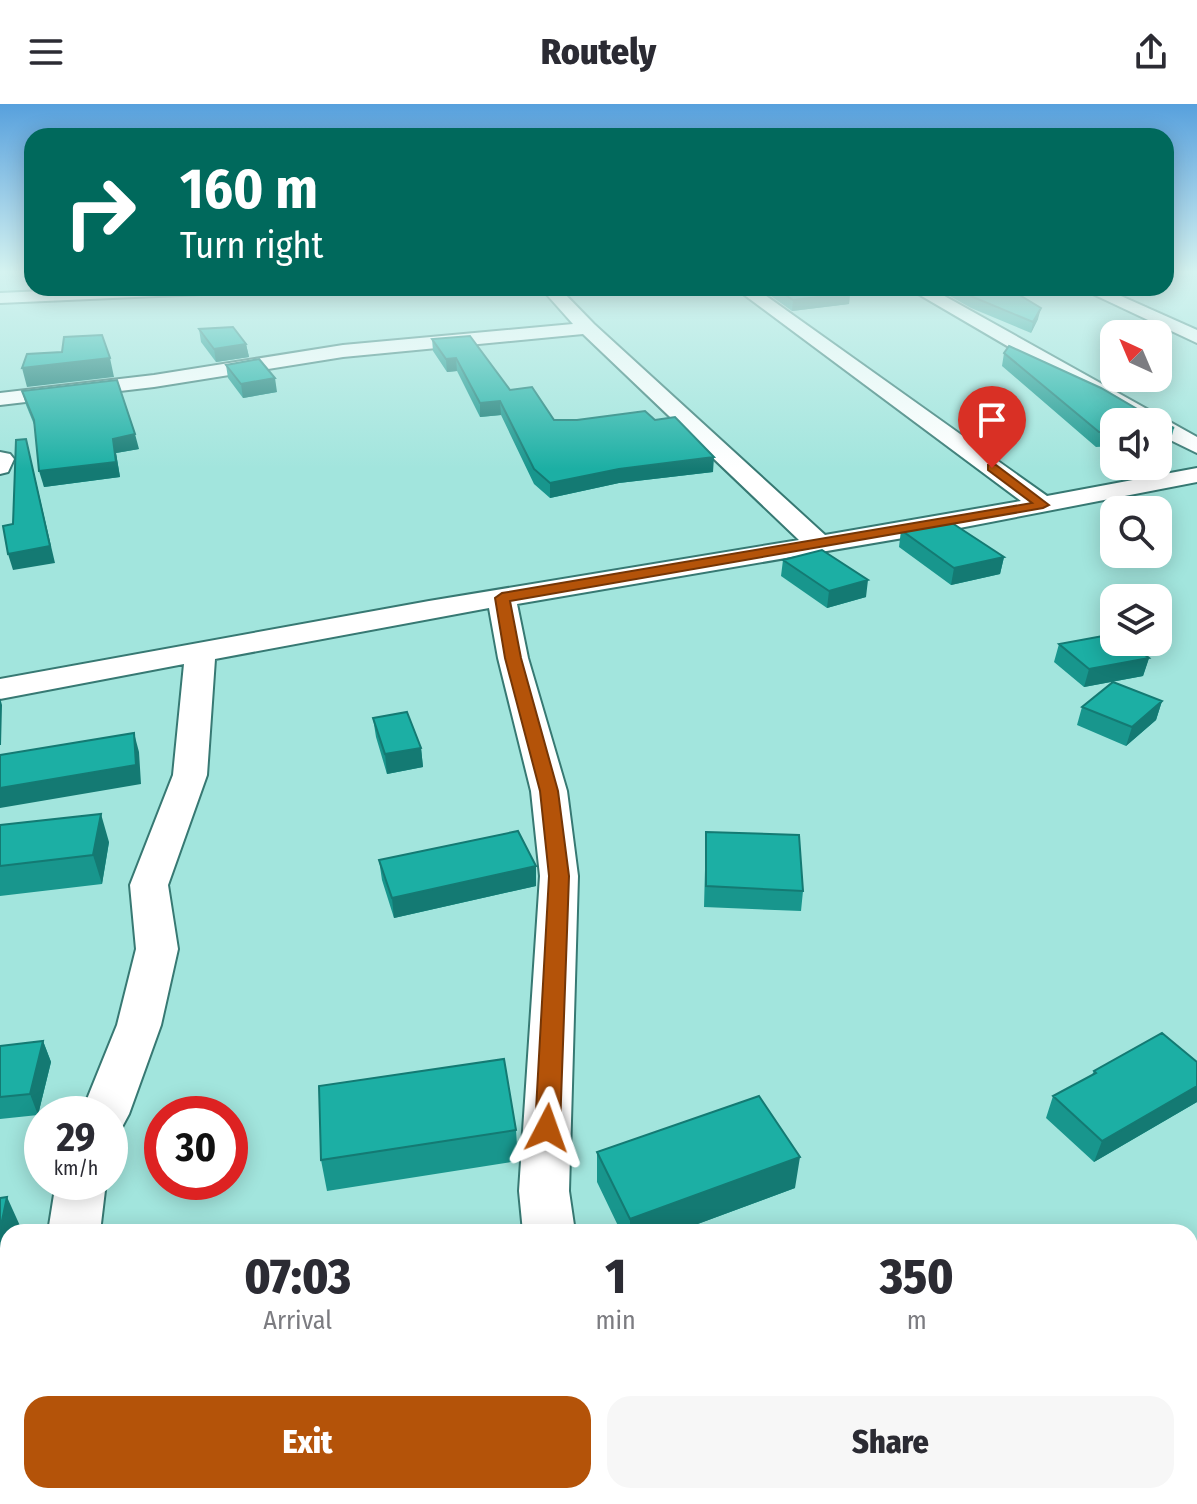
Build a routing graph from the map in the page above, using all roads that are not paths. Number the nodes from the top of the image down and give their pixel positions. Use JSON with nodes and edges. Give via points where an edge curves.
{"nodes":[{"id":1,"x":477,"y":338,"type":"edge"},
{"id":2,"x":598,"y":338,"type":"edge"},
{"id":3,"x":813,"y":338,"type":"edge"},
{"id":4,"x":1006,"y":338,"type":"edge"},
{"id":5,"x":0,"y":399,"type":"edge"},
{"id":6,"x":1129,"y":408,"type":"edge"},
{"id":7,"x":1172,"y":432,"type":"edge"},
{"id":8,"x":1197,"y":446,"type":"edge"},
{"id":9,"x":1197,"y":475,"type":"edge"},
{"id":10,"x":1043,"y":505,"type":"junction"},
{"id":11,"x":819,"y":544,"type":"junction"},
{"id":12,"x":502,"y":598,"type":"junction"},
{"id":13,"x":200,"y":653,"type":"junction"},
{"id":14,"x":0,"y":689,"type":"edge"},
{"id":15,"x":112,"y":1096,"type":"edge"},
{"id":16,"x":78,"y":1200,"type":"edge"},
{"id":17,"x":75,"y":1224,"type":"edge"},
{"id":18,"x":548,"y":1224,"type":"edge"}],
"edges":[{"from":1,"to":5,"type":"street","via":[[343,351]]},
{"from":2,"to":11,"type":"street"},
{"from":3,"to":10,"type":"street"},
{"from":4,"to":6,"type":"street"},
{"from":7,"to":8,"type":"street"},
{"from":9,"to":10,"type":"street"},
{"from":10,"to":11,"type":"street"},
{"from":11,"to":12,"type":"street"},
{"from":12,"to":13,"type":"street"},
{"from":12,"to":18,"type":"street","via":[[549,791],[559,876],[544,1191]]},
{"from":13,"to":14,"type":"street"},
{"from":13,"to":15,"type":"street","via":[[190,775],[149,885],[157,949],[139,1025]]},
{"from":16,"to":17,"type":"street"}]}
